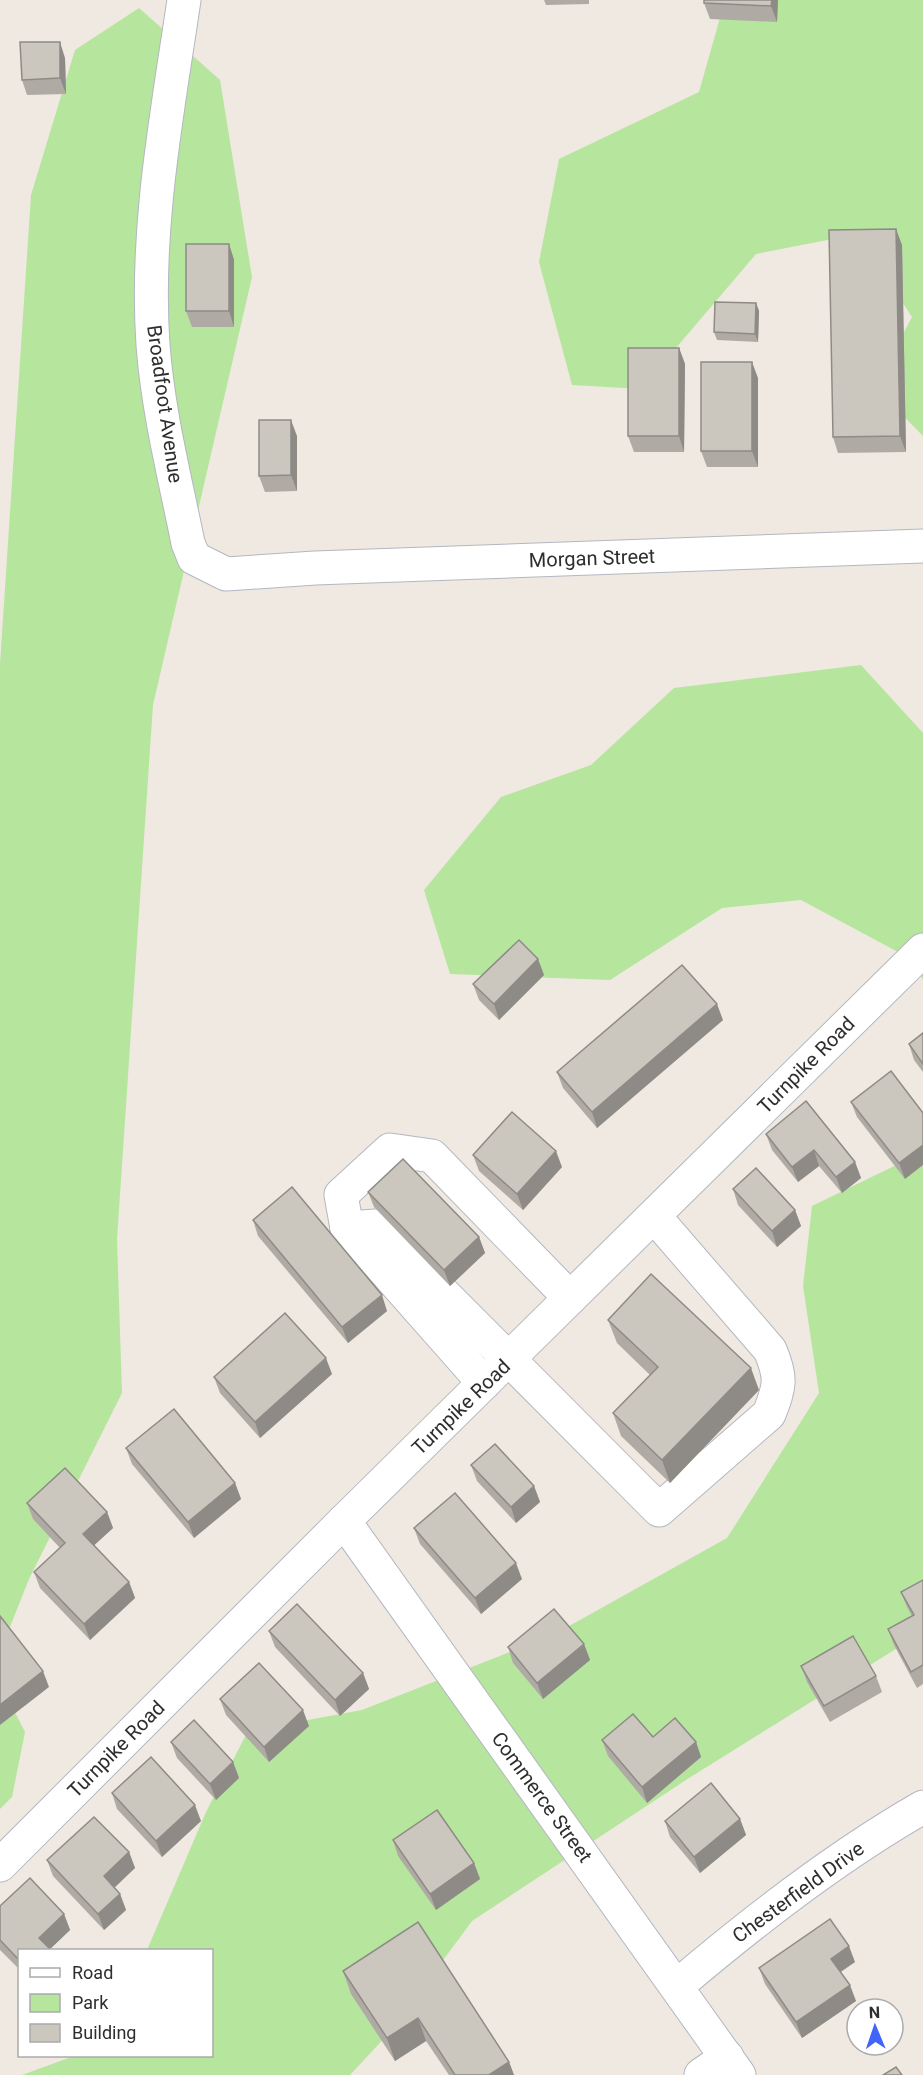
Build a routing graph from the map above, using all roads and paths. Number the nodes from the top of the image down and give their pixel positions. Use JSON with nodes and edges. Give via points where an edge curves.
{"nodes":[{"id":1,"x":184,"y":0,"type":"edge"},
{"id":2,"x":923,"y":546,"type":"edge"},
{"id":3,"x":260,"y":572,"type":"joint"},
{"id":4,"x":923,"y":950,"type":"edge"},
{"id":5,"x":654,"y":1216,"type":"junction"},
{"id":6,"x":347,"y":1228,"type":"junction"},
{"id":7,"x":570,"y":1298,"type":"junction"},
{"id":8,"x":510,"y":1360,"type":"junction"},
{"id":9,"x":484,"y":1383,"type":"junction"},
{"id":10,"x":344,"y":1521,"type":"junction"},
{"id":11,"x":923,"y":1807,"type":"edge"},
{"id":12,"x":0,"y":1865,"type":"edge"},
{"id":13,"x":677,"y":1986,"type":"junction"},
{"id":14,"x":722,"y":2069,"type":"edge"}],
"edges":[{"from":1,"to":3,"type":"street","name":"Broadfoot Avenue","via":[[158,161],[151,253],[153,346],[167,438],[194,558],[226,574]]},
{"from":2,"to":3,"type":"street","name":"Morgan Street"},
{"from":4,"to":5,"type":"street","name":"Turnpike Road"},
{"from":5,"to":7,"type":"street","name":"Turnpike Road"},
{"from":5,"to":8,"type":"street","via":[[770,1350],[780,1373],[769,1414],[659,1510]]},
{"from":6,"to":7,"type":"street","via":[[341,1194],[390,1150],[432,1156]]},
{"from":6,"to":8,"type":"street","via":[[376,1226]]},
{"from":6,"to":9,"type":"street"},
{"from":7,"to":8,"type":"street","name":"Turnpike Road"},
{"from":8,"to":9,"type":"street","name":"Turnpike Road"},
{"from":9,"to":10,"type":"street","name":"Turnpike Road"},
{"from":10,"to":12,"type":"street","name":"Turnpike Road"},
{"from":10,"to":13,"type":"street","name":"Commerce Street"},
{"from":11,"to":13,"type":"street","name":"Chesterfield Drive","via":[[888,1827],[723,1946]]},
{"from":13,"to":14,"type":"street","name":"Commerce Street"}]}
